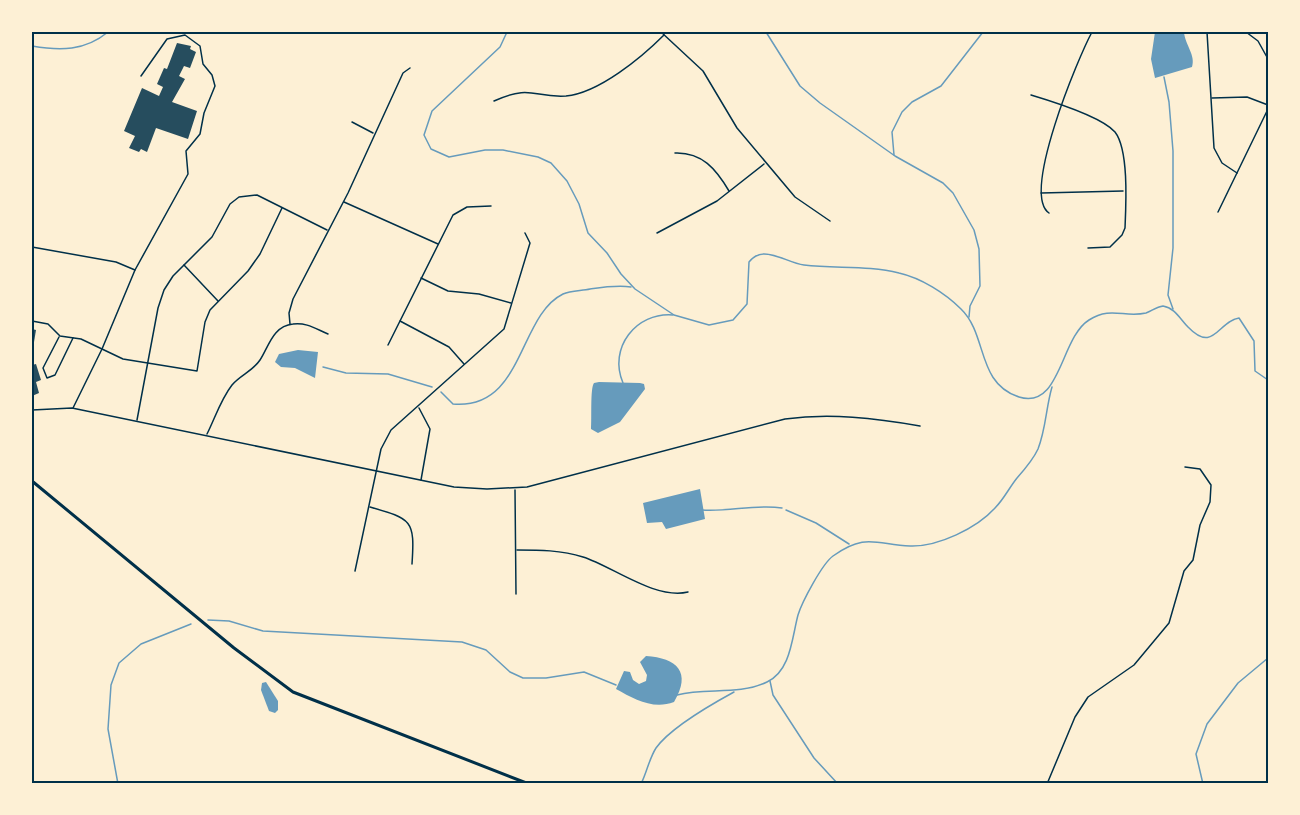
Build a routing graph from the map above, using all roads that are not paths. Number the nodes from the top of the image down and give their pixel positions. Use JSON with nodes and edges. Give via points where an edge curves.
{"nodes":[{"id":1,"x":661,"y":32,"type":"edge"},
{"id":2,"x":1092,"y":32,"type":"edge"},
{"id":3,"x":1207,"y":32,"type":"edge"},
{"id":4,"x":1246,"y":32,"type":"edge"},
{"id":5,"x":664,"y":35,"type":"junction"},
{"id":6,"x":1269,"y":59,"type":"edge"},
{"id":7,"x":410,"y":68,"type":"dead end"},
{"id":8,"x":141,"y":76,"type":"dead end"},
{"id":9,"x":1030,"y":95,"type":"dead end"},
{"id":10,"x":1211,"y":99,"type":"junction"},
{"id":11,"x":494,"y":101,"type":"dead end"},
{"id":12,"x":1062,"y":104,"type":"junction"},
{"id":13,"x":1269,"y":105,"type":"edge"},
{"id":14,"x":1269,"y":109,"type":"edge"},
{"id":15,"x":352,"y":122,"type":"dead end"},
{"id":16,"x":374,"y":134,"type":"junction"},
{"id":17,"x":675,"y":153,"type":"dead end"},
{"id":18,"x":765,"y":164,"type":"junction"},
{"id":19,"x":1237,"y":173,"type":"junction"},
{"id":20,"x":729,"y":191,"type":"junction"},
{"id":21,"x":1124,"y":191,"type":"junction"},
{"id":22,"x":1040,"y":194,"type":"junction"},
{"id":23,"x":343,"y":201,"type":"junction"},
{"id":24,"x":491,"y":206,"type":"dead end"},
{"id":25,"x":282,"y":208,"type":"junction"},
{"id":26,"x":1218,"y":212,"type":"dead end"},
{"id":27,"x":1049,"y":213,"type":"dead end"},
{"id":28,"x":830,"y":221,"type":"dead end"},
{"id":29,"x":327,"y":230,"type":"junction"},
{"id":30,"x":525,"y":233,"type":"dead end"},
{"id":31,"x":657,"y":233,"type":"dead end"},
{"id":32,"x":438,"y":244,"type":"junction"},
{"id":33,"x":32,"y":246,"type":"edge"},
{"id":34,"x":1088,"y":248,"type":"dead end"},
{"id":35,"x":184,"y":265,"type":"junction"},
{"id":36,"x":135,"y":270,"type":"junction"},
{"id":37,"x":421,"y":278,"type":"junction"},
{"id":38,"x":218,"y":301,"type":"junction"},
{"id":39,"x":512,"y":303,"type":"junction"},
{"id":40,"x":32,"y":321,"type":"edge"},
{"id":41,"x":400,"y":321,"type":"junction"},
{"id":42,"x":290,"y":324,"type":"junction"},
{"id":43,"x":328,"y":334,"type":"dead end"},
{"id":44,"x":60,"y":336,"type":"junction"},
{"id":45,"x":73,"y":338,"type":"junction"},
{"id":46,"x":388,"y":345,"type":"dead end"},
{"id":47,"x":102,"y":349,"type":"junction"},
{"id":48,"x":148,"y":363,"type":"junction"},
{"id":49,"x":465,"y":365,"type":"junction"},
{"id":50,"x":418,"y":407,"type":"junction"},
{"id":51,"x":72,"y":408,"type":"junction"},
{"id":52,"x":32,"y":410,"type":"edge"},
{"id":53,"x":137,"y":421,"type":"junction"},
{"id":54,"x":920,"y":426,"type":"dead end"},
{"id":55,"x":206,"y":436,"type":"junction"},
{"id":56,"x":1185,"y":467,"type":"dead end"},
{"id":57,"x":377,"y":470,"type":"junction"},
{"id":58,"x":421,"y":480,"type":"junction"},
{"id":59,"x":32,"y":481,"type":"edge"},
{"id":60,"x":515,"y":489,"type":"junction"},
{"id":61,"x":369,"y":507,"type":"junction"},
{"id":62,"x":517,"y":549,"type":"junction"},
{"id":63,"x":412,"y":564,"type":"dead end"},
{"id":64,"x":355,"y":571,"type":"dead end"},
{"id":65,"x":687,"y":592,"type":"dead end"},
{"id":66,"x":516,"y":594,"type":"dead end"},
{"id":67,"x":529,"y":783,"type":"edge"},
{"id":68,"x":1047,"y":783,"type":"edge"}],
"edges":[{"from":1,"to":5,"type":"street"},
{"from":2,"to":12,"type":"street"},
{"from":3,"to":10,"type":"street"},
{"from":4,"to":6,"type":"street","via":[[1258,41]]},
{"from":5,"to":11,"type":"street","via":[[633,63],[584,91],[567,96],[514,92]]},
{"from":5,"to":18,"type":"street","via":[[703,71],[737,128]]},
{"from":7,"to":16,"type":"street","via":[[403,73]]},
{"from":8,"to":36,"type":"street","via":[[167,39],[185,35],[200,46],[203,64],[215,86],[200,134],[186,151],[188,174]]},
{"from":9,"to":12,"type":"street"},
{"from":10,"to":13,"type":"street","via":[[1247,97]]},
{"from":10,"to":19,"type":"street","via":[[1216,154]]},
{"from":12,"to":21,"type":"street","via":[[1106,125],[1116,134],[1124,156]]},
{"from":12,"to":22,"type":"street","via":[[1042,173]]},
{"from":14,"to":19,"type":"street"},
{"from":15,"to":16,"type":"street"},
{"from":16,"to":23,"type":"street"},
{"from":17,"to":20,"type":"street","via":[[685,153],[711,165]]},
{"from":18,"to":20,"type":"street"},
{"from":18,"to":28,"type":"street","via":[[795,197]]},
{"from":19,"to":26,"type":"street"},
{"from":20,"to":31,"type":"street"},
{"from":21,"to":22,"type":"street"},
{"from":21,"to":34,"type":"street","via":[[1122,236],[1110,247]]},
{"from":22,"to":27,"type":"street"},
{"from":23,"to":29,"type":"street"},
{"from":23,"to":32,"type":"street"},
{"from":24,"to":32,"type":"street","via":[[460,210],[448,221]]},
{"from":25,"to":29,"type":"street"},
{"from":25,"to":35,"type":"street","via":[[257,195],[239,196],[230,204],[212,237]]},
{"from":25,"to":38,"type":"street","via":[[260,254]]},
{"from":29,"to":42,"type":"street","via":[[293,299]]},
{"from":30,"to":39,"type":"street","via":[[530,243]]},
{"from":32,"to":37,"type":"street"},
{"from":33,"to":36,"type":"street","via":[[116,262]]},
{"from":35,"to":38,"type":"street"},
{"from":35,"to":48,"type":"street","via":[[164,290]]},
{"from":36,"to":47,"type":"street"},
{"from":37,"to":39,"type":"street","via":[[448,291]]},
{"from":37,"to":41,"type":"street"},
{"from":38,"to":48,"type":"street","via":[[205,322],[197,371]]},
{"from":39,"to":49,"type":"street","via":[[504,329]]},
{"from":40,"to":44,"type":"street","via":[[48,324]]},
{"from":41,"to":46,"type":"street"},
{"from":41,"to":49,"type":"street","via":[[449,347]]},
{"from":42,"to":43,"type":"street","via":[[305,324]]},
{"from":42,"to":55,"type":"street","via":[[269,340],[250,372],[234,382]]},
{"from":44,"to":45,"type":"street"},
{"from":44,"to":45,"type":"street","via":[[44,368],[47,378],[55,375]]},
{"from":45,"to":47,"type":"street"},
{"from":47,"to":48,"type":"street"},
{"from":47,"to":51,"type":"street"},
{"from":48,"to":53,"type":"street"},
{"from":49,"to":50,"type":"street"},
{"from":50,"to":57,"type":"street","via":[[390,430]]},
{"from":50,"to":58,"type":"street","via":[[430,429]]},
{"from":51,"to":52,"type":"street"},
{"from":51,"to":53,"type":"street"},
{"from":53,"to":55,"type":"street"},
{"from":54,"to":60,"type":"street","via":[[847,417],[785,419]]},
{"from":55,"to":57,"type":"street"},
{"from":56,"to":68,"type":"street","via":[[1200,469],[1208,479],[1210,502],[1169,623],[1134,665],[1088,697],[1075,717]]},
{"from":57,"to":58,"type":"street"},
{"from":57,"to":61,"type":"street"},
{"from":58,"to":60,"type":"street","via":[[454,487]]},
{"from":59,"to":67,"type":"highway","via":[[293,692]]},
{"from":60,"to":62,"type":"street"},
{"from":61,"to":63,"type":"street","via":[[407,521],[414,534]]},
{"from":61,"to":64,"type":"street"},
{"from":62,"to":65,"type":"street","via":[[553,550],[584,557],[635,583],[679,594]]},
{"from":62,"to":66,"type":"street"}]}
